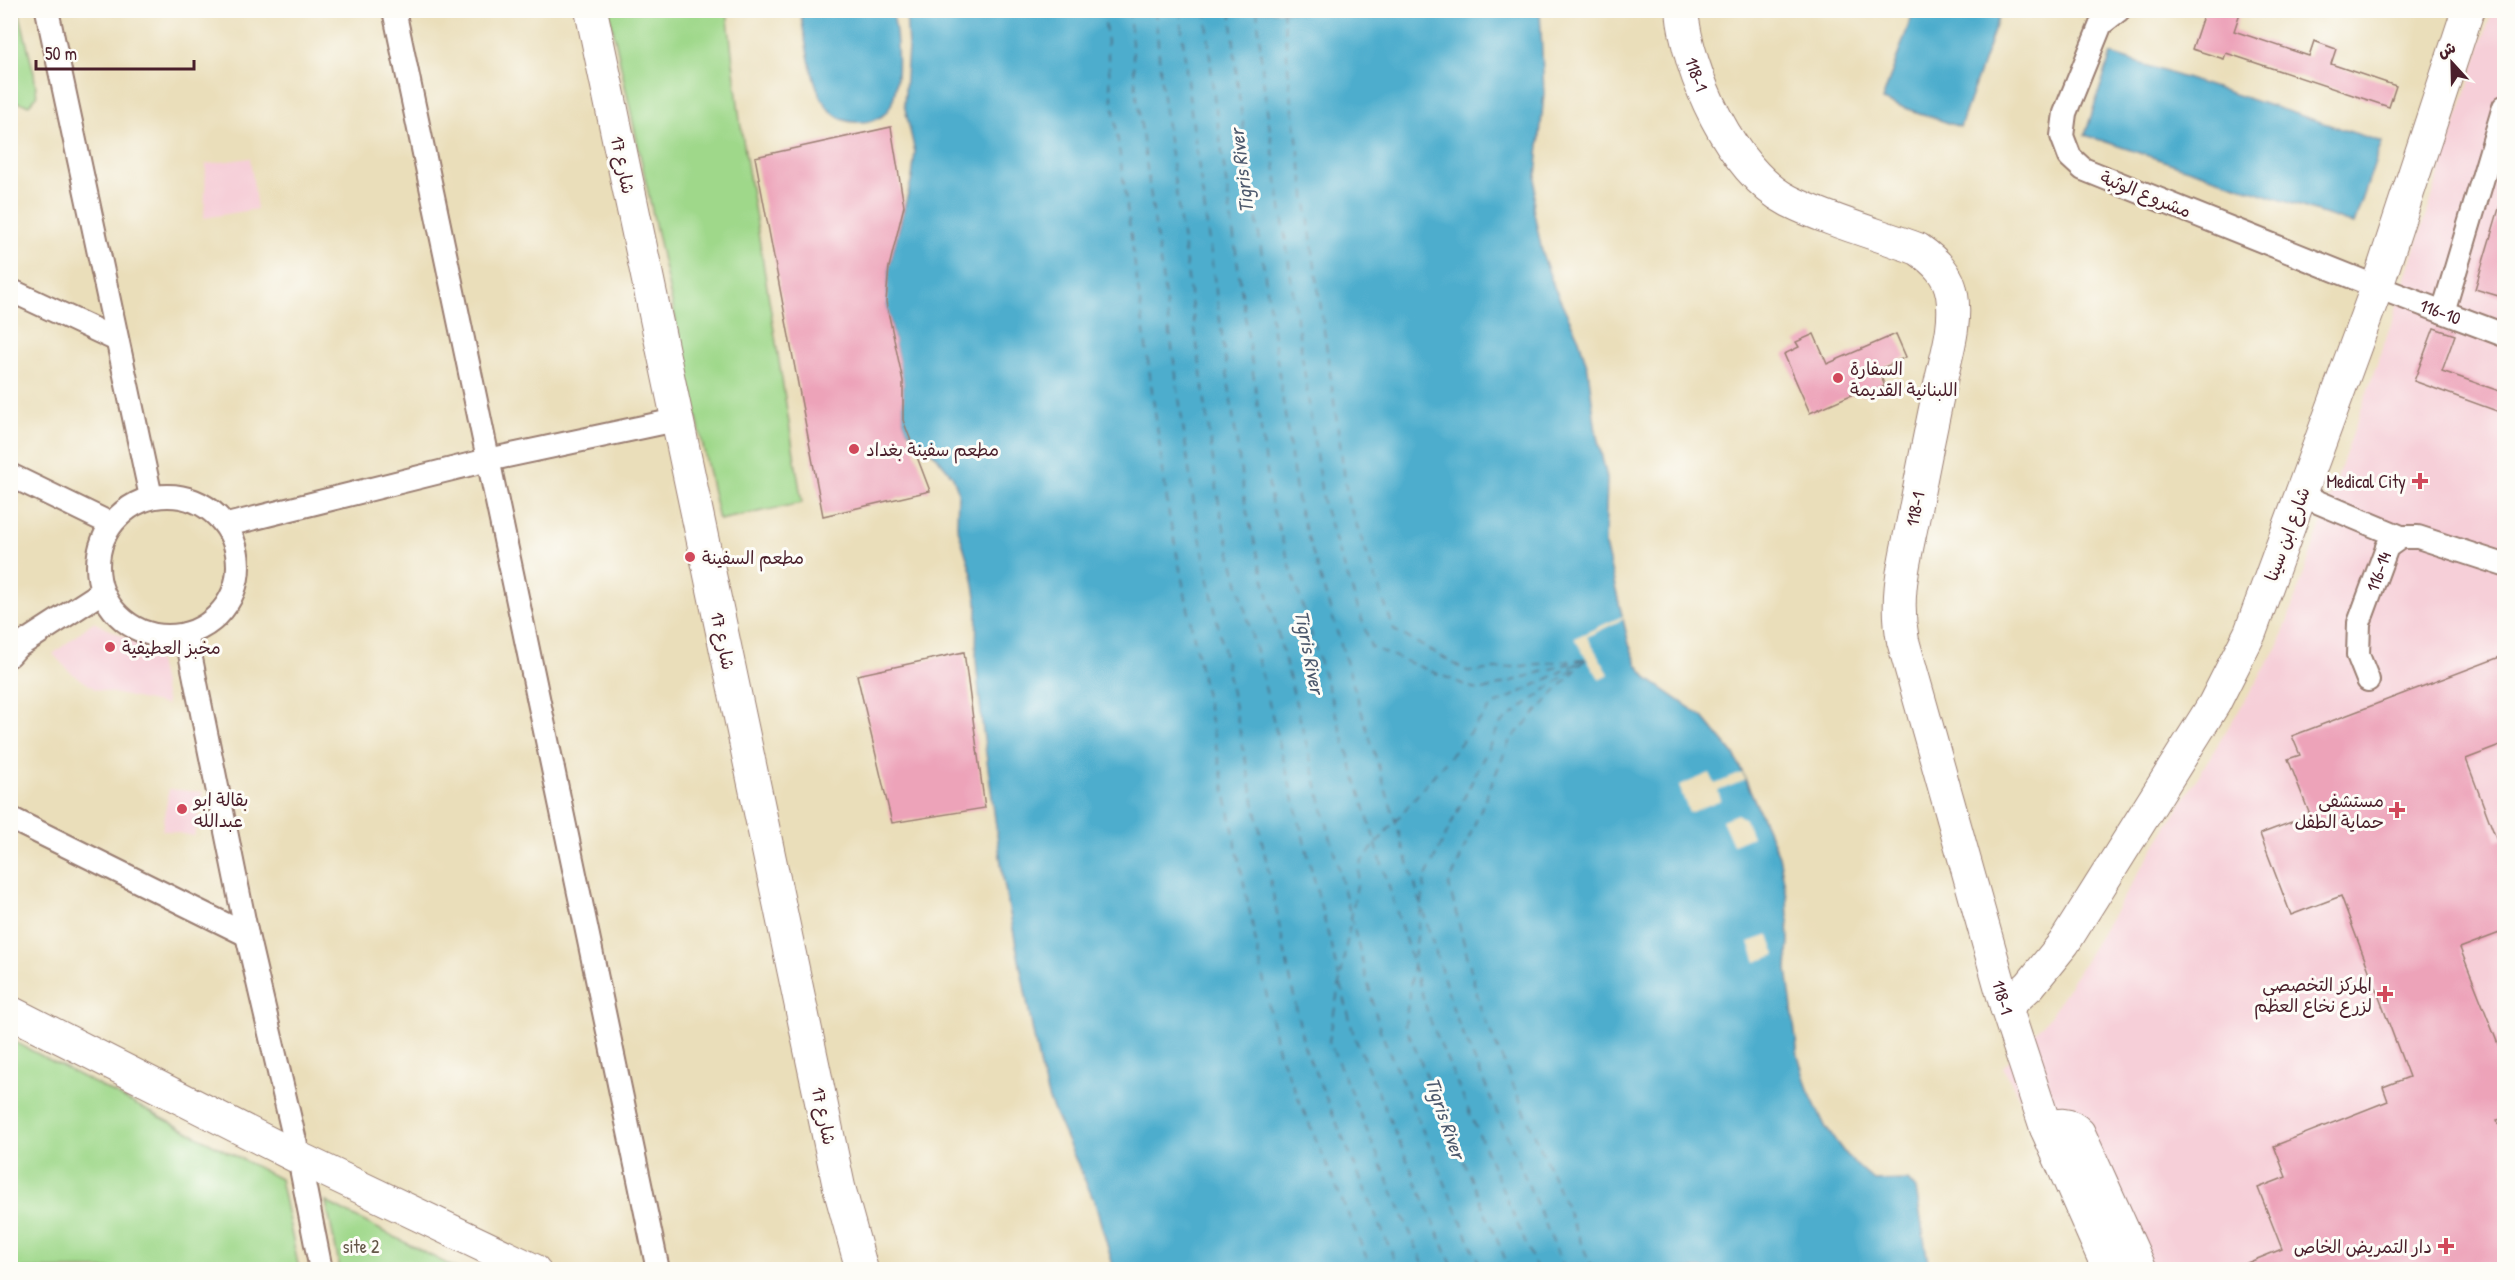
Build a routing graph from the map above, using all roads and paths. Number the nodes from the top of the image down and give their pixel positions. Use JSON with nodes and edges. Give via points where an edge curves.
{"nodes":[{"id":1,"x":47,"y":10,"type":"edge"},
{"id":2,"x":394,"y":10,"type":"edge"},
{"id":3,"x":591,"y":10,"type":"edge"},
{"id":4,"x":1682,"y":10,"type":"edge"},
{"id":5,"x":2119,"y":10,"type":"edge"},
{"id":6,"x":2468,"y":10,"type":"edge"},
{"id":7,"x":2505,"y":107,"type":"edge"},
{"id":8,"x":2377,"y":287,"type":"junction"},
{"id":9,"x":10,"y":290,"type":"edge"},
{"id":10,"x":2443,"y":312,"type":"junction"},
{"id":11,"x":2505,"y":335,"type":"edge"},
{"id":12,"x":117,"y":340,"type":"junction"},
{"id":13,"x":676,"y":420,"type":"junction"},
{"id":14,"x":488,"y":460,"type":"junction"},
{"id":15,"x":10,"y":475,"type":"edge"},
{"id":16,"x":2301,"y":495,"type":"junction"},
{"id":17,"x":151,"y":497,"type":"junction"},
{"id":18,"x":111,"y":524,"type":"junction"},
{"id":19,"x":227,"y":525,"type":"junction"},
{"id":20,"x":2401,"y":537,"type":"junction"},
{"id":21,"x":2505,"y":565,"type":"edge"},
{"id":22,"x":102,"y":592,"type":"junction"},
{"id":23,"x":186,"y":634,"type":"junction"},
{"id":24,"x":13,"y":648,"type":"edge"},
{"id":25,"x":2368,"y":680,"type":"dead end"},
{"id":26,"x":10,"y":818,"type":"edge"},
{"id":27,"x":247,"y":935,"type":"junction"},
{"id":28,"x":2006,"y":1007,"type":"junction"},
{"id":29,"x":10,"y":1012,"type":"edge"},
{"id":30,"x":2046,"y":1128,"type":"junction"},
{"id":31,"x":299,"y":1158,"type":"junction"},
{"id":32,"x":851,"y":1236,"type":"junction"},
{"id":33,"x":321,"y":1269,"type":"edge"},
{"id":34,"x":534,"y":1269,"type":"edge"},
{"id":35,"x":658,"y":1269,"type":"edge"},
{"id":36,"x":845,"y":1269,"type":"edge"},
{"id":37,"x":862,"y":1269,"type":"edge"},
{"id":38,"x":2109,"y":1269,"type":"edge"},
{"id":39,"x":2141,"y":1269,"type":"edge"}],
"edges":[{"from":1,"to":12,"type":"street"},
{"from":2,"to":14,"type":"street"},
{"from":3,"to":13,"type":"street","name":"شارع 17"},
{"from":4,"to":28,"type":"street","name":"118-1","via":[[1697,80],[1722,130],[1754,173],[1787,200],[1918,249],[1934,260],[1946,276],[1952,295],[1953,324],[1924,459],[1898,612]]},
{"from":5,"to":8,"type":"street","name":"مشروع الوثبة","via":[[2101,24],[2065,113],[2062,136],[2070,157],[2083,169]]},
{"from":6,"to":8,"type":"street","name":"شارع ابن سينا"},
{"from":7,"to":10,"type":"street"},
{"from":8,"to":10,"type":"street","name":"116-10"},
{"from":8,"to":16,"type":"street","name":"شارع ابن سينا"},
{"from":9,"to":12,"type":"street"},
{"from":10,"to":11,"type":"street","name":"116-10"},
{"from":12,"to":17,"type":"street"},
{"from":13,"to":14,"type":"street"},
{"from":13,"to":32,"type":"street","name":"شارع 17"},
{"from":14,"to":19,"type":"street"},
{"from":14,"to":35,"type":"street"},
{"from":15,"to":18,"type":"street"},
{"from":16,"to":20,"type":"street"},
{"from":16,"to":28,"type":"street","name":"شارع ابن سينا","via":[[2250,633],[2214,704],[2064,943],[2030,985]]},
{"from":17,"to":18,"type":"street","via":[[129,507]]},
{"from":17,"to":19,"type":"street","via":[[179,496],[206,506]]},
{"from":18,"to":22,"type":"street","via":[[100,546]]},
{"from":19,"to":23,"type":"street","via":[[236,546],[239,568],[235,590],[223,610],[206,625]]},
{"from":20,"to":21,"type":"street","name":"116-14","via":[[2418,537]]},
{"from":20,"to":25,"type":"street","name":"116-14","via":[[2387,547],[2359,623],[2358,655]]},
{"from":22,"to":23,"type":"street","via":[[116,613],[136,628],[160,636]]},
{"from":22,"to":24,"type":"street"},
{"from":23,"to":27,"type":"street"},
{"from":26,"to":27,"type":"street"},
{"from":27,"to":31,"type":"street"},
{"from":28,"to":30,"type":"street","name":"118-1"},
{"from":29,"to":31,"type":"street"},
{"from":30,"to":38,"type":"street","name":"118-1"},
{"from":30,"to":39,"type":"street","via":[[2062,1124],[2079,1132]]},
{"from":31,"to":33,"type":"street"},
{"from":31,"to":34,"type":"street"},
{"from":32,"to":36,"type":"street"},
{"from":32,"to":37,"type":"street","name":"شارع 17"}]}
